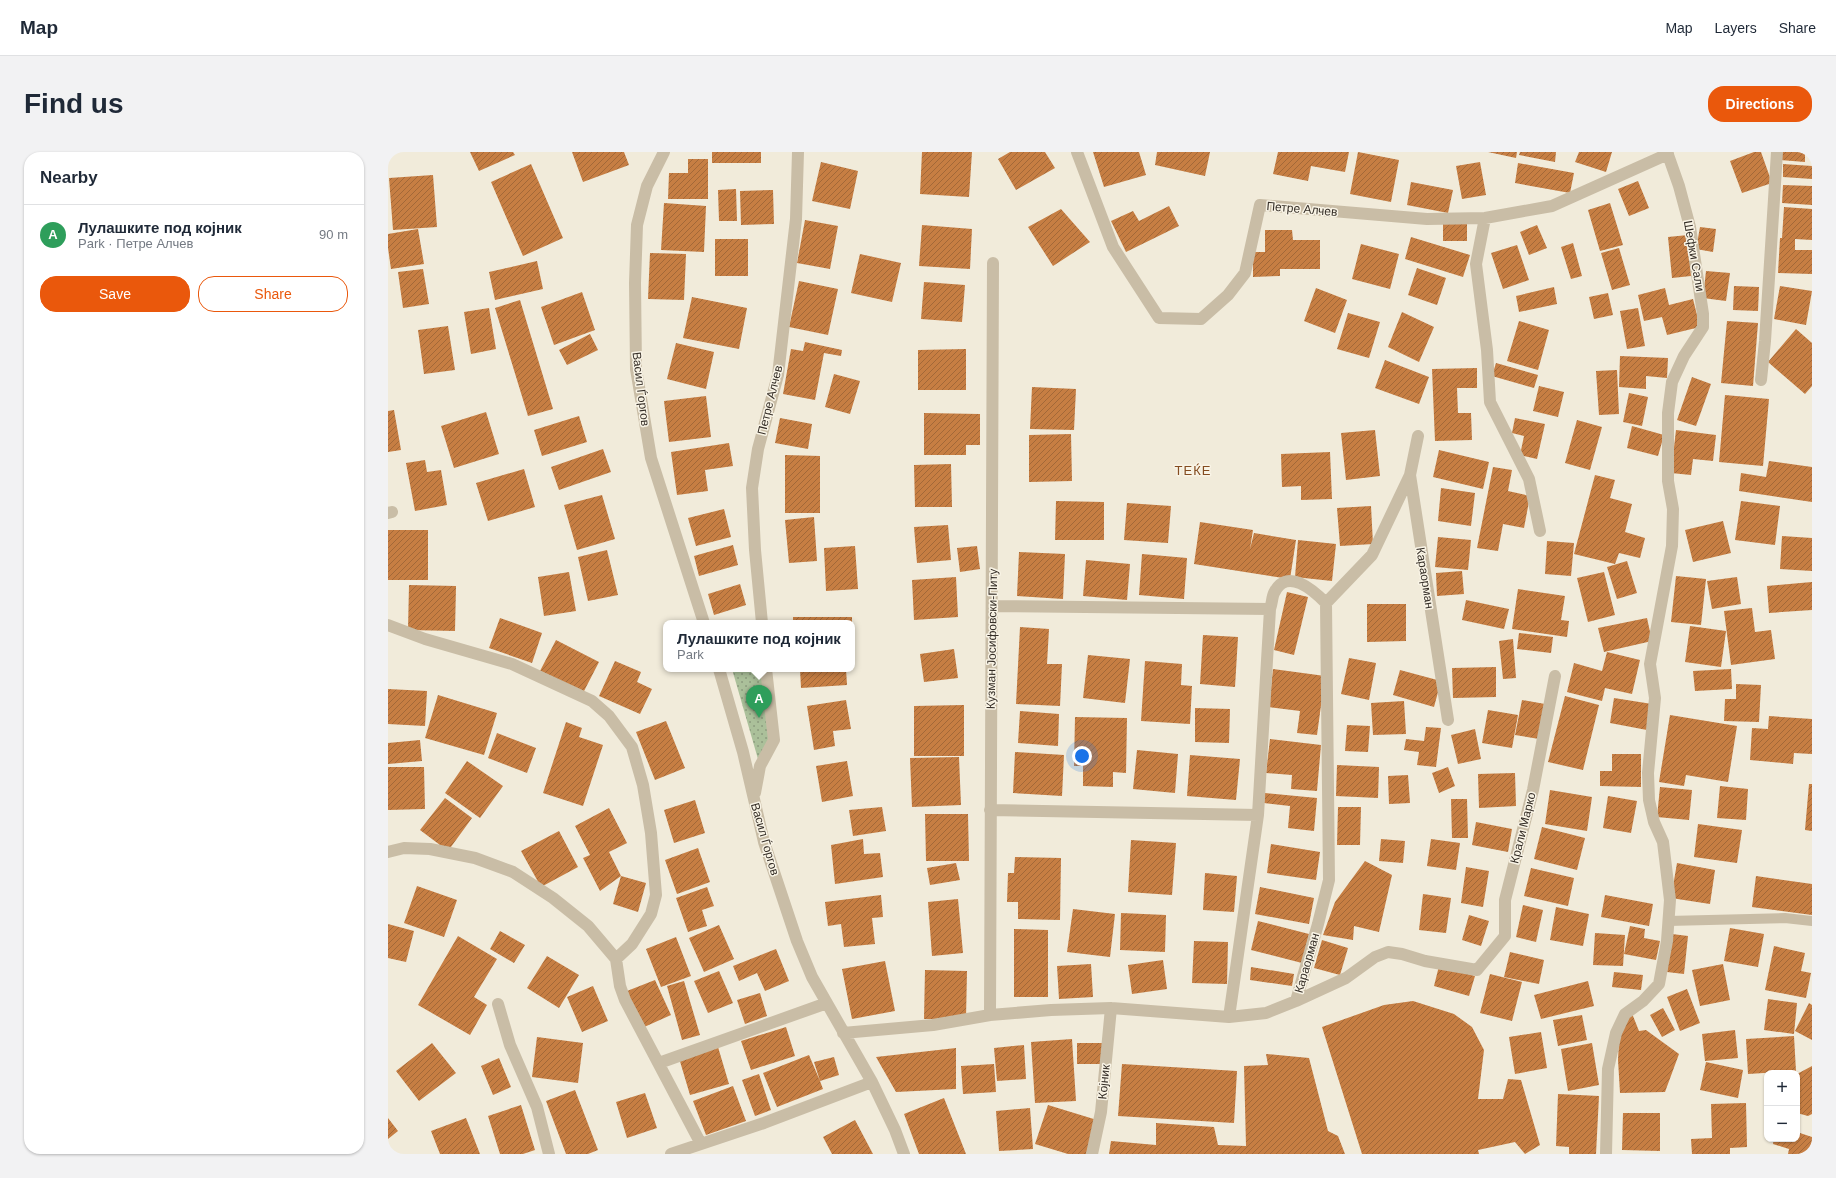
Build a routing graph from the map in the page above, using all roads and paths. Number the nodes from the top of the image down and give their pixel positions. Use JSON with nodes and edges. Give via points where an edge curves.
{"nodes":[{"id":1,"x":664,"y":152,"type":"edge"},
{"id":2,"x":798,"y":152,"type":"edge"},
{"id":3,"x":1077,"y":152,"type":"edge"},
{"id":4,"x":1777,"y":152,"type":"edge"},
{"id":5,"x":1668,"y":153,"type":"edge"},
{"id":6,"x":1485,"y":218,"type":"junction"},
{"id":7,"x":993,"y":263,"type":"dead end"},
{"id":8,"x":1761,"y":380,"type":"dead end"},
{"id":9,"x":1418,"y":436,"type":"dead end"},
{"id":10,"x":1410,"y":475,"type":"junction"},
{"id":11,"x":1540,"y":531,"type":"dead end"},
{"id":12,"x":1326,"y":603,"type":"junction"},
{"id":13,"x":992,"y":606,"type":"junction"},
{"id":14,"x":1270,"y":609,"type":"junction"},
{"id":15,"x":703,"y":620,"type":"edge"},
{"id":16,"x":762,"y":620,"type":"edge"},
{"id":17,"x":388,"y":625,"type":"edge"},
{"id":18,"x":720,"y":672,"type":"edge"},
{"id":19,"x":766,"y":672,"type":"edge"},
{"id":20,"x":1555,"y":676,"type":"dead end"},
{"id":21,"x":1448,"y":720,"type":"dead end"},
{"id":22,"x":754,"y":800,"type":"junction"},
{"id":23,"x":990,"y":810,"type":"junction"},
{"id":24,"x":1258,"y":816,"type":"junction"},
{"id":25,"x":388,"y":852,"type":"edge"},
{"id":26,"x":1668,"y":921,"type":"junction"},
{"id":27,"x":1812,"y":921,"type":"edge"},
{"id":28,"x":616,"y":959,"type":"junction"},
{"id":29,"x":1296,"y":1001,"type":"junction"},
{"id":30,"x":827,"y":1003,"type":"junction"},
{"id":31,"x":498,"y":1004,"type":"dead end"},
{"id":32,"x":1111,"y":1008,"type":"junction"},
{"id":33,"x":990,"y":1015,"type":"junction"},
{"id":34,"x":1230,"y":1017,"type":"junction"},
{"id":35,"x":843,"y":1033,"type":"junction"},
{"id":36,"x":659,"y":1064,"type":"junction"},
{"id":37,"x":872,"y":1082,"type":"junction"},
{"id":38,"x":701,"y":1144,"type":"junction"},
{"id":39,"x":549,"y":1154,"type":"edge"},
{"id":40,"x":671,"y":1154,"type":"edge"},
{"id":41,"x":904,"y":1154,"type":"edge"},
{"id":42,"x":1092,"y":1154,"type":"edge"},
{"id":43,"x":1606,"y":1154,"type":"edge"}],
"edges":[{"from":1,"to":15,"type":"street","name":"Васил Ѓоргов","via":[[647,186],[637,225],[636,369],[651,458]]},
{"from":2,"to":16,"type":"street","name":"Петре Алчев","via":[[796,220],[778,375],[758,449],[752,488]]},
{"from":3,"to":6,"type":"street","name":"Петре Алчев","via":[[1113,248],[1159,318],[1201,319],[1228,295],[1245,273],[1260,205],[1426,219]]},
{"from":4,"to":8,"type":"street"},
{"from":5,"to":6,"type":"street","name":"Петре Алчев","via":[[1552,206]]},
{"from":5,"to":26,"type":"street","name":"Шефки Сали","via":[[1690,227],[1703,314],[1703,327],[1684,356],[1672,382],[1668,413],[1668,481],[1674,509],[1672,546],[1650,664],[1655,698],[1648,774],[1649,800],[1654,822],[1663,842],[1670,900]]},
{"from":6,"to":11,"type":"street","via":[[1476,264],[1490,402],[1529,479]]},
{"from":7,"to":13,"type":"street","name":"Кузман Јосифовски-Питу"},
{"from":9,"to":10,"type":"street","name":"Караорман"},
{"from":10,"to":12,"type":"street","via":[[1372,555]]},
{"from":10,"to":21,"type":"street","name":"Караорман"},
{"from":12,"to":14,"type":"street","via":[[1304,585],[1291,581],[1274,592]]},
{"from":12,"to":29,"type":"street","name":"Караорман","via":[[1329,880]]},
{"from":13,"to":14,"type":"street"},
{"from":13,"to":23,"type":"street","name":"Кузман Јосифовски-Питу"},
{"from":14,"to":24,"type":"street"},
{"from":17,"to":28,"type":"street","via":[[425,639],[512,664],[592,701],[610,716],[632,747],[643,785],[651,832],[656,895],[651,914],[632,944]]},
{"from":18,"to":22,"type":"street","name":"Васил Ѓоргов"},
{"from":19,"to":22,"type":"street","via":[[774,740],[760,766]]},
{"from":20,"to":29,"type":"street","name":"Крали Марко","via":[[1533,790],[1504,900],[1505,936],[1477,970],[1388,952],[1375,957],[1346,978]]},
{"from":22,"to":30,"type":"street","name":"Васил Ѓоргов","via":[[764,842],[798,941],[812,977]]},
{"from":23,"to":24,"type":"street"},
{"from":23,"to":33,"type":"street","name":"Кузман Јосифовски-Питу"},
{"from":24,"to":34,"type":"street"},
{"from":25,"to":28,"type":"street","via":[[404,848],[430,849],[475,858],[514,872],[588,926]]},
{"from":26,"to":27,"type":"lane","via":[[1785,918]]},
{"from":26,"to":43,"type":"street","name":"Шефки Сали","via":[[1659,984],[1643,1001],[1625,1014],[1616,1033],[1608,1069]]},
{"from":28,"to":36,"type":"street","via":[[620,986]]},
{"from":29,"to":34,"type":"street","via":[[1266,1012]]},
{"from":30,"to":35,"type":"street","name":"Васил Ѓоргов"},
{"from":30,"to":36,"type":"street"},
{"from":31,"to":39,"type":"street","via":[[510,1046],[536,1106]]},
{"from":32,"to":33,"type":"street"},
{"from":32,"to":34,"type":"street"},
{"from":32,"to":42,"type":"street","name":"Којник","via":[[1101,1112]]},
{"from":33,"to":35,"type":"street","via":[[933,1025]]},
{"from":35,"to":37,"type":"street","name":"Васил Ѓоргов"},
{"from":36,"to":38,"type":"street"},
{"from":37,"to":38,"type":"street"},
{"from":37,"to":41,"type":"street","name":"Васил Ѓоргов"},
{"from":38,"to":40,"type":"street"}]}
